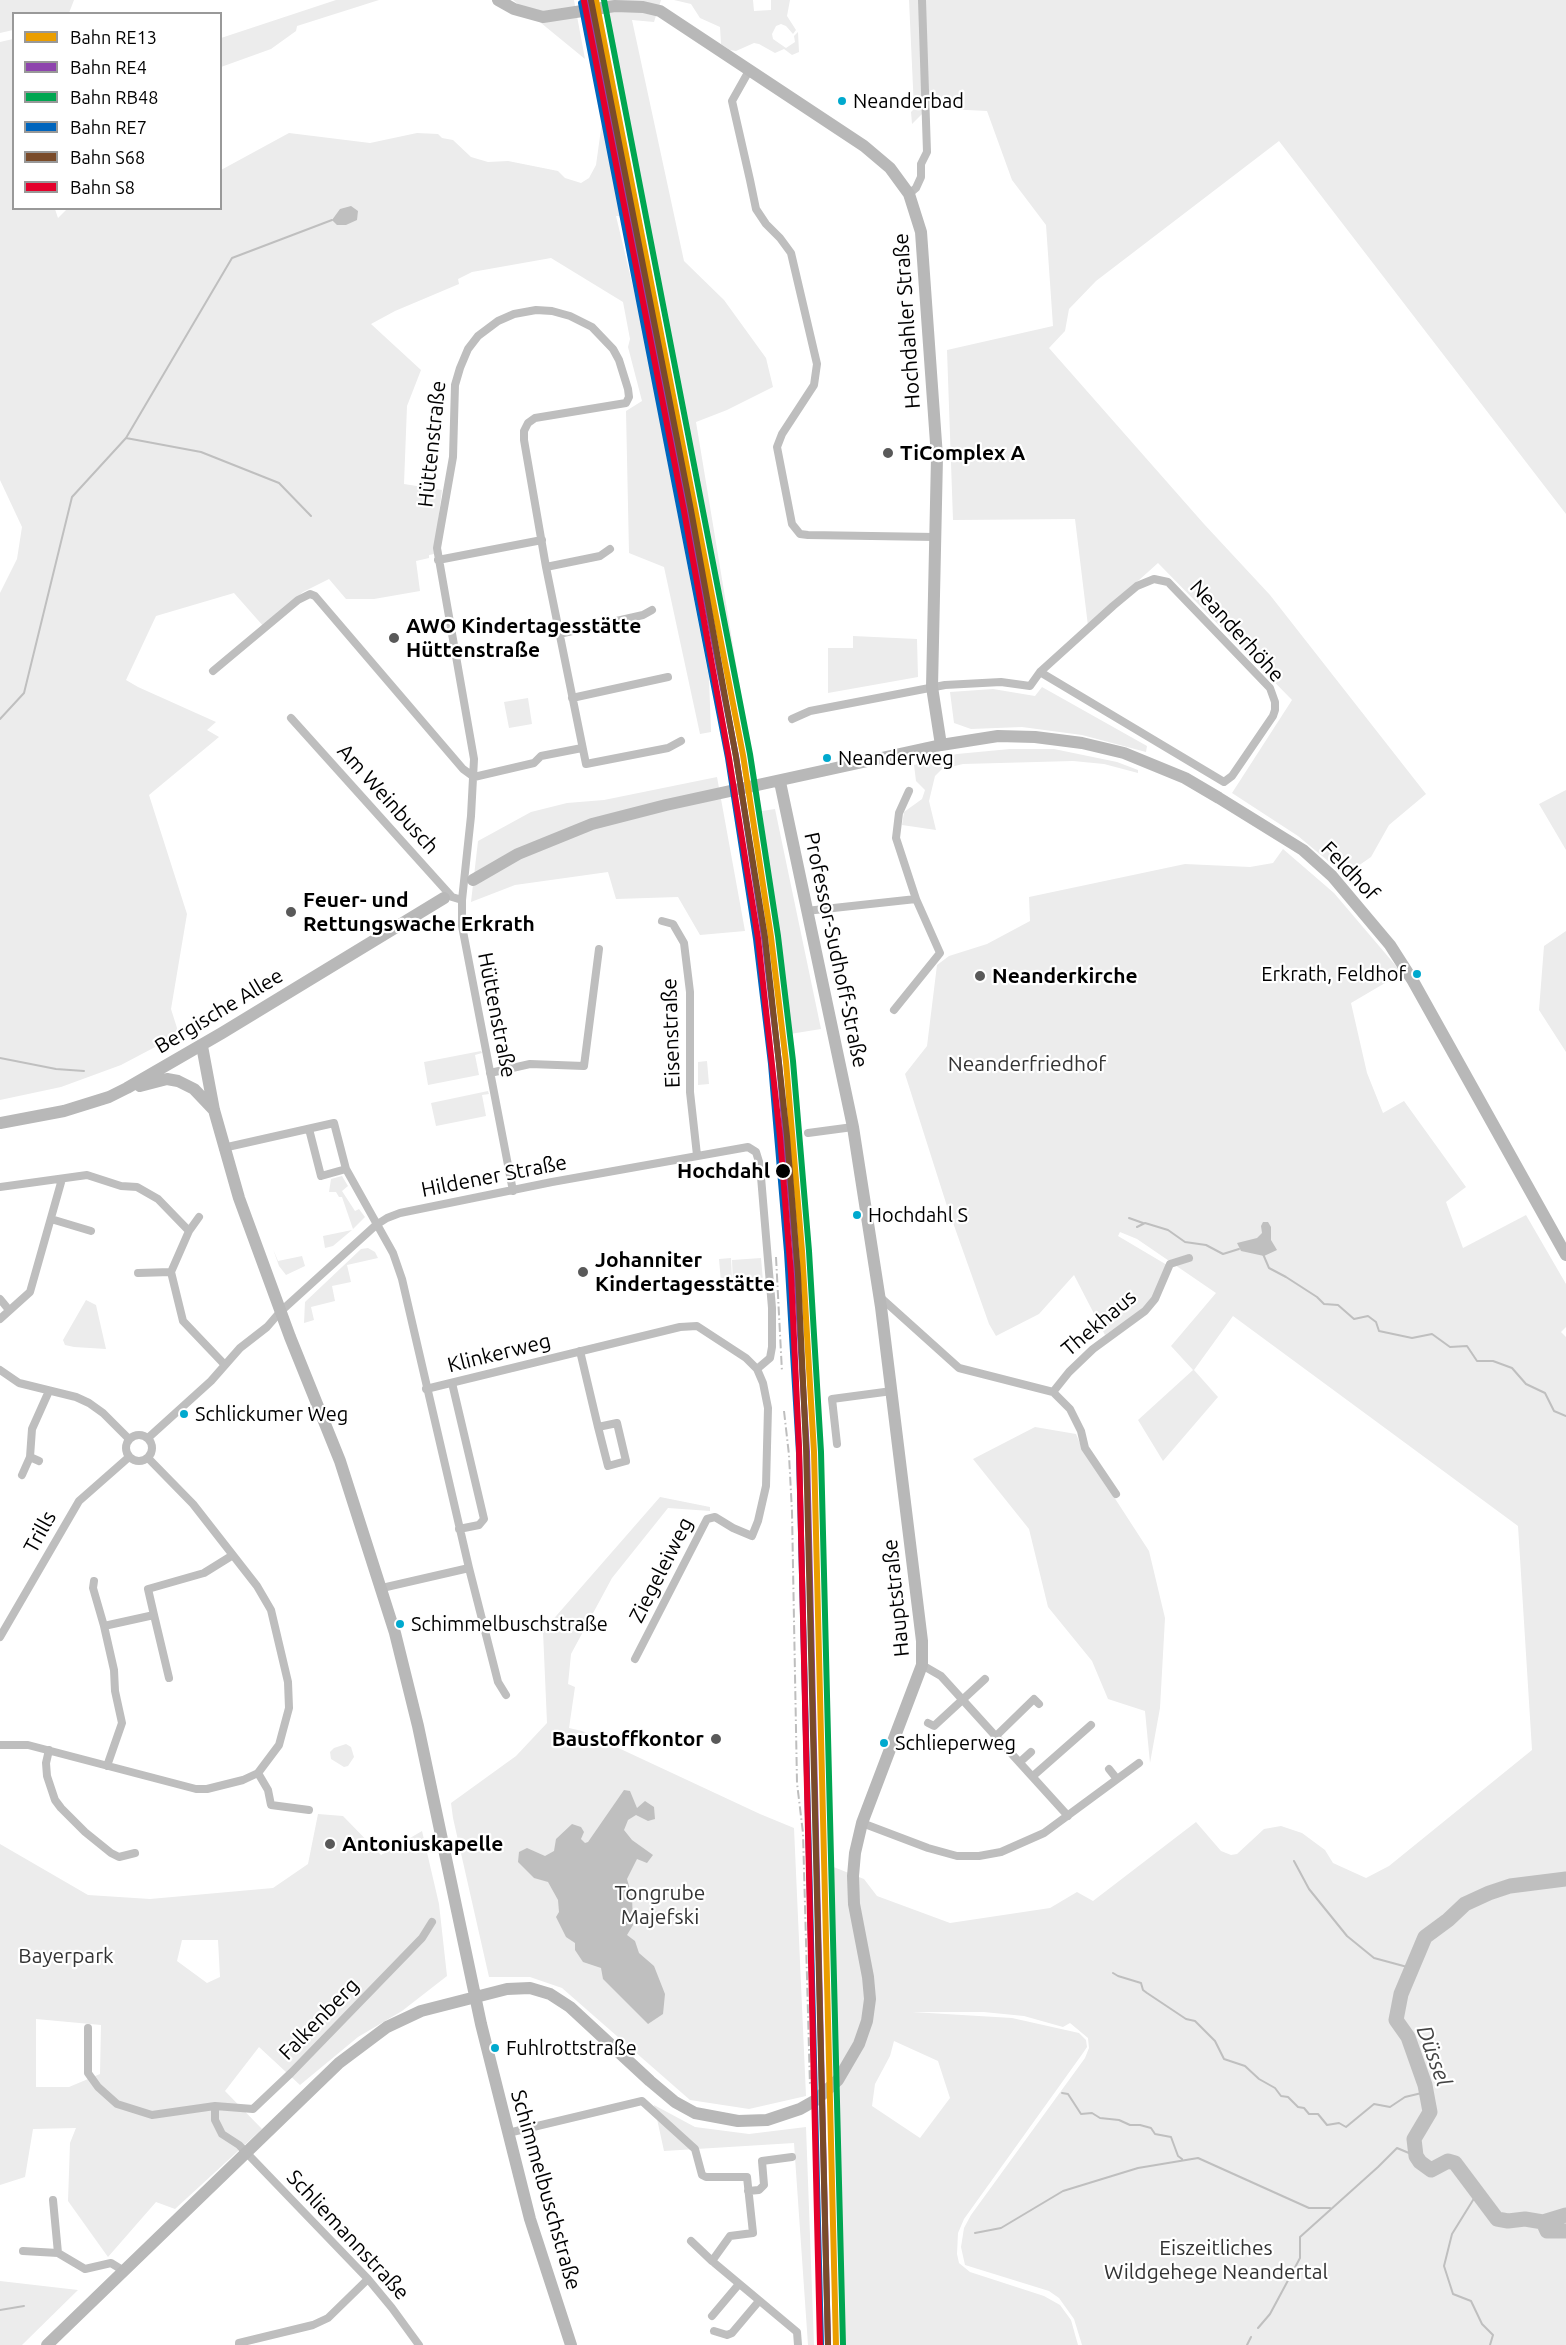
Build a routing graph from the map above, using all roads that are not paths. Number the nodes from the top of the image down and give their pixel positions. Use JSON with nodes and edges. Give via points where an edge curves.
{"nodes":[{"id":1,"x":498,"y":0,"type":"edge"},
{"id":2,"x":922,"y":0,"type":"edge"},
{"id":3,"x":750,"y":69,"type":"junction"},
{"id":4,"x":909,"y":194,"type":"junction"},
{"id":5,"x":935,"y":537,"type":"junction"},
{"id":6,"x":542,"y":540,"type":"junction"},
{"id":7,"x":610,"y":549,"type":"dead end"},
{"id":8,"x":438,"y":560,"type":"junction"},
{"id":9,"x":546,"y":567,"type":"junction"},
{"id":10,"x":652,"y":610,"type":"dead end"},
{"id":11,"x":559,"y":634,"type":"junction"},
{"id":12,"x":213,"y":671,"type":"dead end"},
{"id":13,"x":1040,"y":672,"type":"junction"},
{"id":14,"x":668,"y":677,"type":"dead end"},
{"id":15,"x":932,"y":687,"type":"junction"},
{"id":16,"x":572,"y":698,"type":"junction"},
{"id":17,"x":291,"y":718,"type":"dead end"},
{"id":18,"x":792,"y":719,"type":"dead end"},
{"id":19,"x":681,"y":741,"type":"dead end"},
{"id":20,"x":941,"y":745,"type":"junction"},
{"id":21,"x":582,"y":748,"type":"junction"},
{"id":22,"x":474,"y":777,"type":"junction"},
{"id":23,"x":780,"y":782,"type":"junction"},
{"id":24,"x":909,"y":791,"type":"dead end"},
{"id":25,"x":473,"y":880,"type":"dead end"},
{"id":26,"x":444,"y":898,"type":"dead end"},
{"id":27,"x":916,"y":899,"type":"junction"},
{"id":28,"x":462,"y":900,"type":"junction"},
{"id":29,"x":806,"y":910,"type":"junction"},
{"id":30,"x":662,"y":921,"type":"dead end"},
{"id":31,"x":599,"y":949,"type":"dead end"},
{"id":32,"x":894,"y":1010,"type":"dead end"},
{"id":33,"x":202,"y":1046,"type":"junction"},
{"id":34,"x":490,"y":1074,"type":"junction"},
{"id":35,"x":127,"y":1088,"type":"junction"},
{"id":36,"x":214,"y":1110,"type":"junction"},
{"id":37,"x":0,"y":1123,"type":"edge"},
{"id":38,"x":853,"y":1127,"type":"junction"},
{"id":39,"x":309,"y":1129,"type":"junction"},
{"id":40,"x":808,"y":1133,"type":"dead end"},
{"id":41,"x":223,"y":1148,"type":"junction"},
{"id":42,"x":697,"y":1155,"type":"junction"},
{"id":43,"x":346,"y":1170,"type":"junction"},
{"id":44,"x":62,"y":1179,"type":"junction"},
{"id":45,"x":0,"y":1187,"type":"edge"},
{"id":46,"x":513,"y":1191,"type":"junction"},
{"id":47,"x":199,"y":1217,"type":"dead end"},
{"id":48,"x":51,"y":1219,"type":"junction"},
{"id":49,"x":376,"y":1225,"type":"junction"},
{"id":50,"x":91,"y":1231,"type":"dead end"},
{"id":51,"x":189,"y":1231,"type":"junction"},
{"id":52,"x":1566,"y":1255,"type":"edge"},
{"id":53,"x":1189,"y":1258,"type":"dead end"},
{"id":54,"x":171,"y":1272,"type":"junction"},
{"id":55,"x":138,"y":1273,"type":"dead end"},
{"id":56,"x":880,"y":1298,"type":"junction"},
{"id":57,"x":0,"y":1299,"type":"edge"},
{"id":58,"x":9,"y":1310,"type":"junction"},
{"id":59,"x":280,"y":1312,"type":"junction"},
{"id":60,"x":0,"y":1319,"type":"edge"},
{"id":61,"x":580,"y":1351,"type":"junction"},
{"id":62,"x":224,"y":1364,"type":"junction"},
{"id":63,"x":0,"y":1370,"type":"edge"},
{"id":64,"x":757,"y":1370,"type":"junction"},
{"id":65,"x":452,"y":1383,"type":"junction"},
{"id":66,"x":426,"y":1389,"type":"junction"},
{"id":67,"x":892,"y":1390,"type":"junction"},
{"id":68,"x":50,"y":1391,"type":"junction"},
{"id":69,"x":1053,"y":1392,"type":"junction"},
{"id":70,"x":598,"y":1427,"type":"junction"},
{"id":71,"x":148,"y":1438,"type":"junction"},
{"id":72,"x":129,"y":1439,"type":"junction"},
{"id":73,"x":837,"y":1444,"type":"dead end"},
{"id":74,"x":30,"y":1457,"type":"junction"},
{"id":75,"x":129,"y":1457,"type":"junction"},
{"id":76,"x":148,"y":1458,"type":"junction"},
{"id":77,"x":39,"y":1461,"type":"dead end"},
{"id":78,"x":22,"y":1475,"type":"dead end"},
{"id":79,"x":1116,"y":1494,"type":"dead end"},
{"id":80,"x":459,"y":1529,"type":"junction"},
{"id":81,"x":233,"y":1555,"type":"junction"},
{"id":82,"x":469,"y":1568,"type":"junction"},
{"id":83,"x":94,"y":1581,"type":"dead end"},
{"id":84,"x":382,"y":1588,"type":"junction"},
{"id":85,"x":154,"y":1615,"type":"junction"},
{"id":86,"x":104,"y":1626,"type":"junction"},
{"id":87,"x":0,"y":1637,"type":"edge"},
{"id":88,"x":635,"y":1659,"type":"dead end"},
{"id":89,"x":922,"y":1665,"type":"junction"},
{"id":90,"x":169,"y":1678,"type":"dead end"},
{"id":91,"x":985,"y":1679,"type":"dead end"},
{"id":92,"x":506,"y":1695,"type":"dead end"},
{"id":93,"x":963,"y":1700,"type":"junction"},
{"id":94,"x":1039,"y":1704,"type":"dead end"},
{"id":95,"x":928,"y":1723,"type":"dead end"},
{"id":96,"x":1091,"y":1725,"type":"dead end"},
{"id":97,"x":996,"y":1736,"type":"junction"},
{"id":98,"x":0,"y":1745,"type":"edge"},
{"id":99,"x":49,"y":1750,"type":"junction"},
{"id":100,"x":1031,"y":1752,"type":"dead end"},
{"id":101,"x":1020,"y":1762,"type":"junction"},
{"id":102,"x":1139,"y":1762,"type":"dead end"},
{"id":103,"x":107,"y":1766,"type":"junction"},
{"id":104,"x":1108,"y":1769,"type":"dead end"},
{"id":105,"x":258,"y":1773,"type":"junction"},
{"id":106,"x":1033,"y":1776,"type":"junction"},
{"id":107,"x":1117,"y":1779,"type":"junction"},
{"id":108,"x":309,"y":1810,"type":"dead end"},
{"id":109,"x":1068,"y":1816,"type":"junction"},
{"id":110,"x":862,"y":1823,"type":"junction"},
{"id":111,"x":135,"y":1853,"type":"dead end"},
{"id":112,"x":432,"y":1922,"type":"dead end"},
{"id":113,"x":474,"y":1996,"type":"junction"},
{"id":114,"x":88,"y":2028,"type":"dead end"},
{"id":115,"x":215,"y":2106,"type":"junction"},
{"id":116,"x":508,"y":2133,"type":"junction"},
{"id":117,"x":246,"y":2152,"type":"junction"},
{"id":118,"x":792,"y":2157,"type":"dead end"},
{"id":119,"x":748,"y":2192,"type":"junction"},
{"id":120,"x":53,"y":2200,"type":"dead end"},
{"id":121,"x":691,"y":2241,"type":"dead end"},
{"id":122,"x":23,"y":2251,"type":"dead end"},
{"id":123,"x":57,"y":2253,"type":"junction"},
{"id":124,"x":712,"y":2261,"type":"junction"},
{"id":125,"x":124,"y":2271,"type":"junction"},
{"id":126,"x":368,"y":2279,"type":"junction"},
{"id":127,"x":739,"y":2284,"type":"junction"},
{"id":128,"x":759,"y":2301,"type":"junction"},
{"id":129,"x":712,"y":2316,"type":"dead end"},
{"id":130,"x":714,"y":2331,"type":"dead end"},
{"id":131,"x":256,"y":2342,"type":"edge"},
{"id":132,"x":47,"y":2345,"type":"edge"},
{"id":133,"x":239,"y":2345,"type":"edge"},
{"id":134,"x":419,"y":2345,"type":"edge"},
{"id":135,"x":571,"y":2345,"type":"edge"},
{"id":136,"x":798,"y":2345,"type":"edge"}],
"edges":[{"from":1,"to":3,"type":"main road","name":"Hochdahler Straße","via":[[543,17],[615,6],[660,11]]},
{"from":2,"to":4,"type":"street","via":[[927,152],[921,164],[921,177]]},
{"from":3,"to":4,"type":"main road","name":"Hochdahler Straße","via":[[864,146],[890,168]]},
{"from":3,"to":5,"type":"street","via":[[732,101],[756,209],[791,253],[817,364],[814,385],[777,447],[792,524],[800,534]]},
{"from":4,"to":5,"type":"main road","name":"Hochdahler Straße","via":[[921,232],[937,457]]},
{"from":5,"to":15,"type":"main road","name":"Hochdahler Straße"},
{"from":6,"to":8,"type":"street"},
{"from":6,"to":8,"type":"street","name":"Hüttenstraße","via":[[524,440],[528,423],[535,418],[621,405],[629,397],[616,354],[592,327],[570,316],[536,310],[498,321],[478,336],[460,368],[455,386],[453,457]]},
{"from":6,"to":9,"type":"street"},
{"from":7,"to":9,"type":"street","via":[[600,556]]},
{"from":8,"to":22,"type":"street","name":"Hüttenstraße"},
{"from":9,"to":11,"type":"street"},
{"from":10,"to":11,"type":"street"},
{"from":11,"to":16,"type":"street"},
{"from":12,"to":22,"type":"street","via":[[298,600],[310,594],[315,596]]},
{"from":13,"to":13,"type":"street","name":"Neanderhöhe","via":[[1137,586],[1148,580],[1164,580],[1270,688],[1275,710],[1232,776],[1224,782]]},
{"from":13,"to":15,"type":"street","name":"Neanderhöhe","via":[[1030,686],[975,682]]},
{"from":14,"to":16,"type":"street"},
{"from":15,"to":18,"type":"street","via":[[810,711]]},
{"from":15,"to":20,"type":"main road","name":"Hochdahler Straße"},
{"from":16,"to":21,"type":"street"},
{"from":17,"to":28,"type":"street","name":"Am Weinbusch","via":[[452,897]]},
{"from":19,"to":21,"type":"street","via":[[668,748],[586,764]]},
{"from":20,"to":23,"type":"main road"},
{"from":20,"to":52,"type":"main road","name":"Feldhof","via":[[998,736],[1035,737],[1124,753],[1185,778],[1303,850],[1332,876],[1390,945]]},
{"from":21,"to":22,"type":"street","via":[[542,756],[534,764]]},
{"from":22,"to":28,"type":"street","name":"Hüttenstraße"},
{"from":23,"to":25,"type":"main road","via":[[592,824],[518,854]]},
{"from":23,"to":29,"type":"main road","name":"Professor-Sudhoff-Straße"},
{"from":24,"to":27,"type":"street","via":[[899,813],[896,838]]},
{"from":26,"to":33,"type":"main road","name":"Bergische Allee"},
{"from":27,"to":29,"type":"street"},
{"from":27,"to":32,"type":"street","via":[[940,953]]},
{"from":28,"to":34,"type":"street","name":"Hüttenstraße","via":[[462,926]]},
{"from":29,"to":38,"type":"main road","name":"Professor-Sudhoff-Straße"},
{"from":30,"to":42,"type":"street","name":"Eisenstraße","via":[[673,924],[684,943],[690,992],[690,1092]]},
{"from":31,"to":34,"type":"street","via":[[584,1065],[530,1064]]},
{"from":33,"to":35,"type":"main road","name":"Bergische Allee"},
{"from":33,"to":36,"type":"main road","name":"Schimmelbuschstraße"},
{"from":34,"to":46,"type":"street","name":"Hüttenstraße"},
{"from":35,"to":36,"type":"main road","via":[[178,1081],[194,1089]]},
{"from":35,"to":37,"type":"main road","name":"Bergische Allee","via":[[64,1111]]},
{"from":36,"to":41,"type":"main road","name":"Schimmelbuschstraße"},
{"from":38,"to":40,"type":"street"},
{"from":38,"to":56,"type":"main road","name":"Hauptstraße"},
{"from":39,"to":41,"type":"street"},
{"from":39,"to":43,"type":"street","via":[[334,1123]]},
{"from":39,"to":43,"type":"street","via":[[321,1176]]},
{"from":41,"to":59,"type":"main road","name":"Schimmelbuschstraße"},
{"from":42,"to":46,"type":"street","name":"Hildener Straße"},
{"from":42,"to":64,"type":"street","name":"Hildener Straße","via":[[748,1147],[756,1152],[760,1165],[772,1347],[770,1358]]},
{"from":43,"to":49,"type":"street"},
{"from":44,"to":45,"type":"street"},
{"from":44,"to":48,"type":"street"},
{"from":44,"to":51,"type":"street","via":[[87,1175],[137,1187],[158,1198]]},
{"from":46,"to":49,"type":"street","name":"Hildener Straße","via":[[400,1213]]},
{"from":47,"to":51,"type":"street"},
{"from":48,"to":50,"type":"street"},
{"from":48,"to":58,"type":"street","via":[[30,1292]]},
{"from":49,"to":59,"type":"street","name":"Hildener Straße"},
{"from":49,"to":66,"type":"street","via":[[393,1253],[402,1279]]},
{"from":51,"to":54,"type":"street"},
{"from":53,"to":69,"type":"street","name":"Thekhaus","via":[[1170,1264],[1155,1299],[1145,1311],[1093,1349]]},
{"from":54,"to":55,"type":"street"},
{"from":54,"to":62,"type":"street","via":[[183,1321]]},
{"from":56,"to":67,"type":"main road","name":"Hauptstraße"},
{"from":56,"to":69,"type":"street","via":[[959,1368]]},
{"from":57,"to":58,"type":"street"},
{"from":58,"to":60,"type":"street"},
{"from":59,"to":62,"type":"street"},
{"from":59,"to":84,"type":"main road","name":"Schimmelbuschstraße","via":[[340,1461]]},
{"from":61,"to":64,"type":"street","name":"Klinkerweg","via":[[697,1326],[746,1358]]},
{"from":61,"to":65,"type":"street","name":"Klinkerweg"},
{"from":61,"to":70,"type":"street","name":"Klinkerweg"},
{"from":62,"to":71,"type":"street","via":[[211,1381]]},
{"from":63,"to":68,"type":"street","via":[[19,1383]]},
{"from":64,"to":88,"type":"street","name":"Ziegeleiweg","via":[[767,1395],[768,1436],[764,1502],[752,1536],[715,1516],[707,1519]]},
{"from":65,"to":66,"type":"street","name":"Klinkerweg"},
{"from":65,"to":80,"type":"street","via":[[484,1519],[478,1525]]},
{"from":66,"to":80,"type":"street"},
{"from":67,"to":73,"type":"street","via":[[832,1399]]},
{"from":67,"to":89,"type":"main road","name":"Hauptstraße"},
{"from":68,"to":72,"type":"street","via":[[89,1403]]},
{"from":68,"to":74,"type":"street","via":[[32,1429]]},
{"from":69,"to":79,"type":"street","via":[[1070,1409],[1085,1448]]},
{"from":70,"to":70,"type":"street","name":"Klinkerweg","via":[[608,1466],[626,1461],[617,1424]]},
{"from":71,"to":72,"type":"street","via":[[139,1435]]},
{"from":71,"to":76,"type":"street","via":[[152,1448]]},
{"from":72,"to":75,"type":"street"},
{"from":74,"to":77,"type":"street"},
{"from":74,"to":78,"type":"street"},
{"from":75,"to":76,"type":"street","via":[[139,1462]]},
{"from":75,"to":87,"type":"street","name":"Trills","via":[[79,1501]]},
{"from":76,"to":81,"type":"street","via":[[193,1504]]},
{"from":80,"to":82,"type":"street"},
{"from":81,"to":85,"type":"street","via":[[204,1573],[148,1589]]},
{"from":81,"to":105,"type":"street","via":[[271,1611],[288,1682],[289,1708],[284,1731],[279,1745]]},
{"from":82,"to":84,"type":"street"},
{"from":82,"to":92,"type":"street","via":[[498,1682]]},
{"from":83,"to":86,"type":"street"},
{"from":84,"to":113,"type":"main road","name":"Schimmelbuschstraße","via":[[418,1726]]},
{"from":85,"to":86,"type":"street"},
{"from":85,"to":90,"type":"street"},
{"from":86,"to":103,"type":"street","via":[[122,1723]]},
{"from":89,"to":93,"type":"street","via":[[941,1676]]},
{"from":89,"to":110,"type":"main road","name":"Hauptstraße"},
{"from":91,"to":93,"type":"street"},
{"from":93,"to":95,"type":"street","via":[[934,1726]]},
{"from":93,"to":97,"type":"street"},
{"from":94,"to":97,"type":"street","via":[[1034,1699]]},
{"from":96,"to":106,"type":"street"},
{"from":97,"to":101,"type":"street"},
{"from":98,"to":99,"type":"street"},
{"from":99,"to":103,"type":"street"},
{"from":99,"to":111,"type":"street","via":[[47,1776],[61,1808],[111,1853],[119,1857]]},
{"from":100,"to":101,"type":"street"},
{"from":101,"to":106,"type":"street"},
{"from":102,"to":107,"type":"street"},
{"from":103,"to":105,"type":"street","via":[[196,1789],[243,1780]]},
{"from":104,"to":107,"type":"street"},
{"from":105,"to":108,"type":"street","via":[[271,1805]]},
{"from":106,"to":109,"type":"street"},
{"from":107,"to":109,"type":"street"},
{"from":109,"to":110,"type":"street","via":[[1023,1844],[979,1856],[957,1856],[928,1848]]},
{"from":110,"to":113,"type":"main road","name":"Hauptstraße","via":[[853,1887],[868,1977],[867,2021],[838,2080],[825,2094],[800,2109],[754,2122],[695,2113],[675,2102],[570,2007],[549,1994],[519,1988]]},
{"from":112,"to":115,"type":"street","name":"Falkenberg","via":[[422,1938],[254,2109]]},
{"from":113,"to":116,"type":"main road","name":"Schimmelbuschstraße"},
{"from":113,"to":117,"type":"main road","via":[[387,2027],[339,2063]]},
{"from":114,"to":115,"type":"street","name":"Falkenberg","via":[[88,2073],[117,2104],[152,2115]]},
{"from":115,"to":117,"type":"street","via":[[215,2120],[222,2134]]},
{"from":116,"to":119,"type":"street","via":[[642,2101],[696,2149],[702,2175],[747,2177]]},
{"from":116,"to":135,"type":"main road","name":"Schimmelbuschstraße","via":[[530,2219]]},
{"from":117,"to":125,"type":"main road"},
{"from":117,"to":126,"type":"street","name":"Schliemannstraße"},
{"from":118,"to":119,"type":"street","via":[[762,2161],[764,2186]]},
{"from":119,"to":124,"type":"street","via":[[753,2233],[730,2236]]},
{"from":120,"to":123,"type":"street"},
{"from":121,"to":124,"type":"street"},
{"from":122,"to":123,"type":"street"},
{"from":123,"to":125,"type":"street","via":[[85,2269],[111,2263]]},
{"from":124,"to":127,"type":"street"},
{"from":125,"to":132,"type":"main road"},
{"from":126,"to":131,"type":"street","via":[[328,2318]]},
{"from":126,"to":134,"type":"street","name":"Schliemannstraße"},
{"from":127,"to":128,"type":"street"},
{"from":127,"to":129,"type":"street"},
{"from":128,"to":130,"type":"street","via":[[732,2333]]},
{"from":128,"to":136,"type":"street","via":[[797,2332]]},
{"from":131,"to":133,"type":"street"}]}
